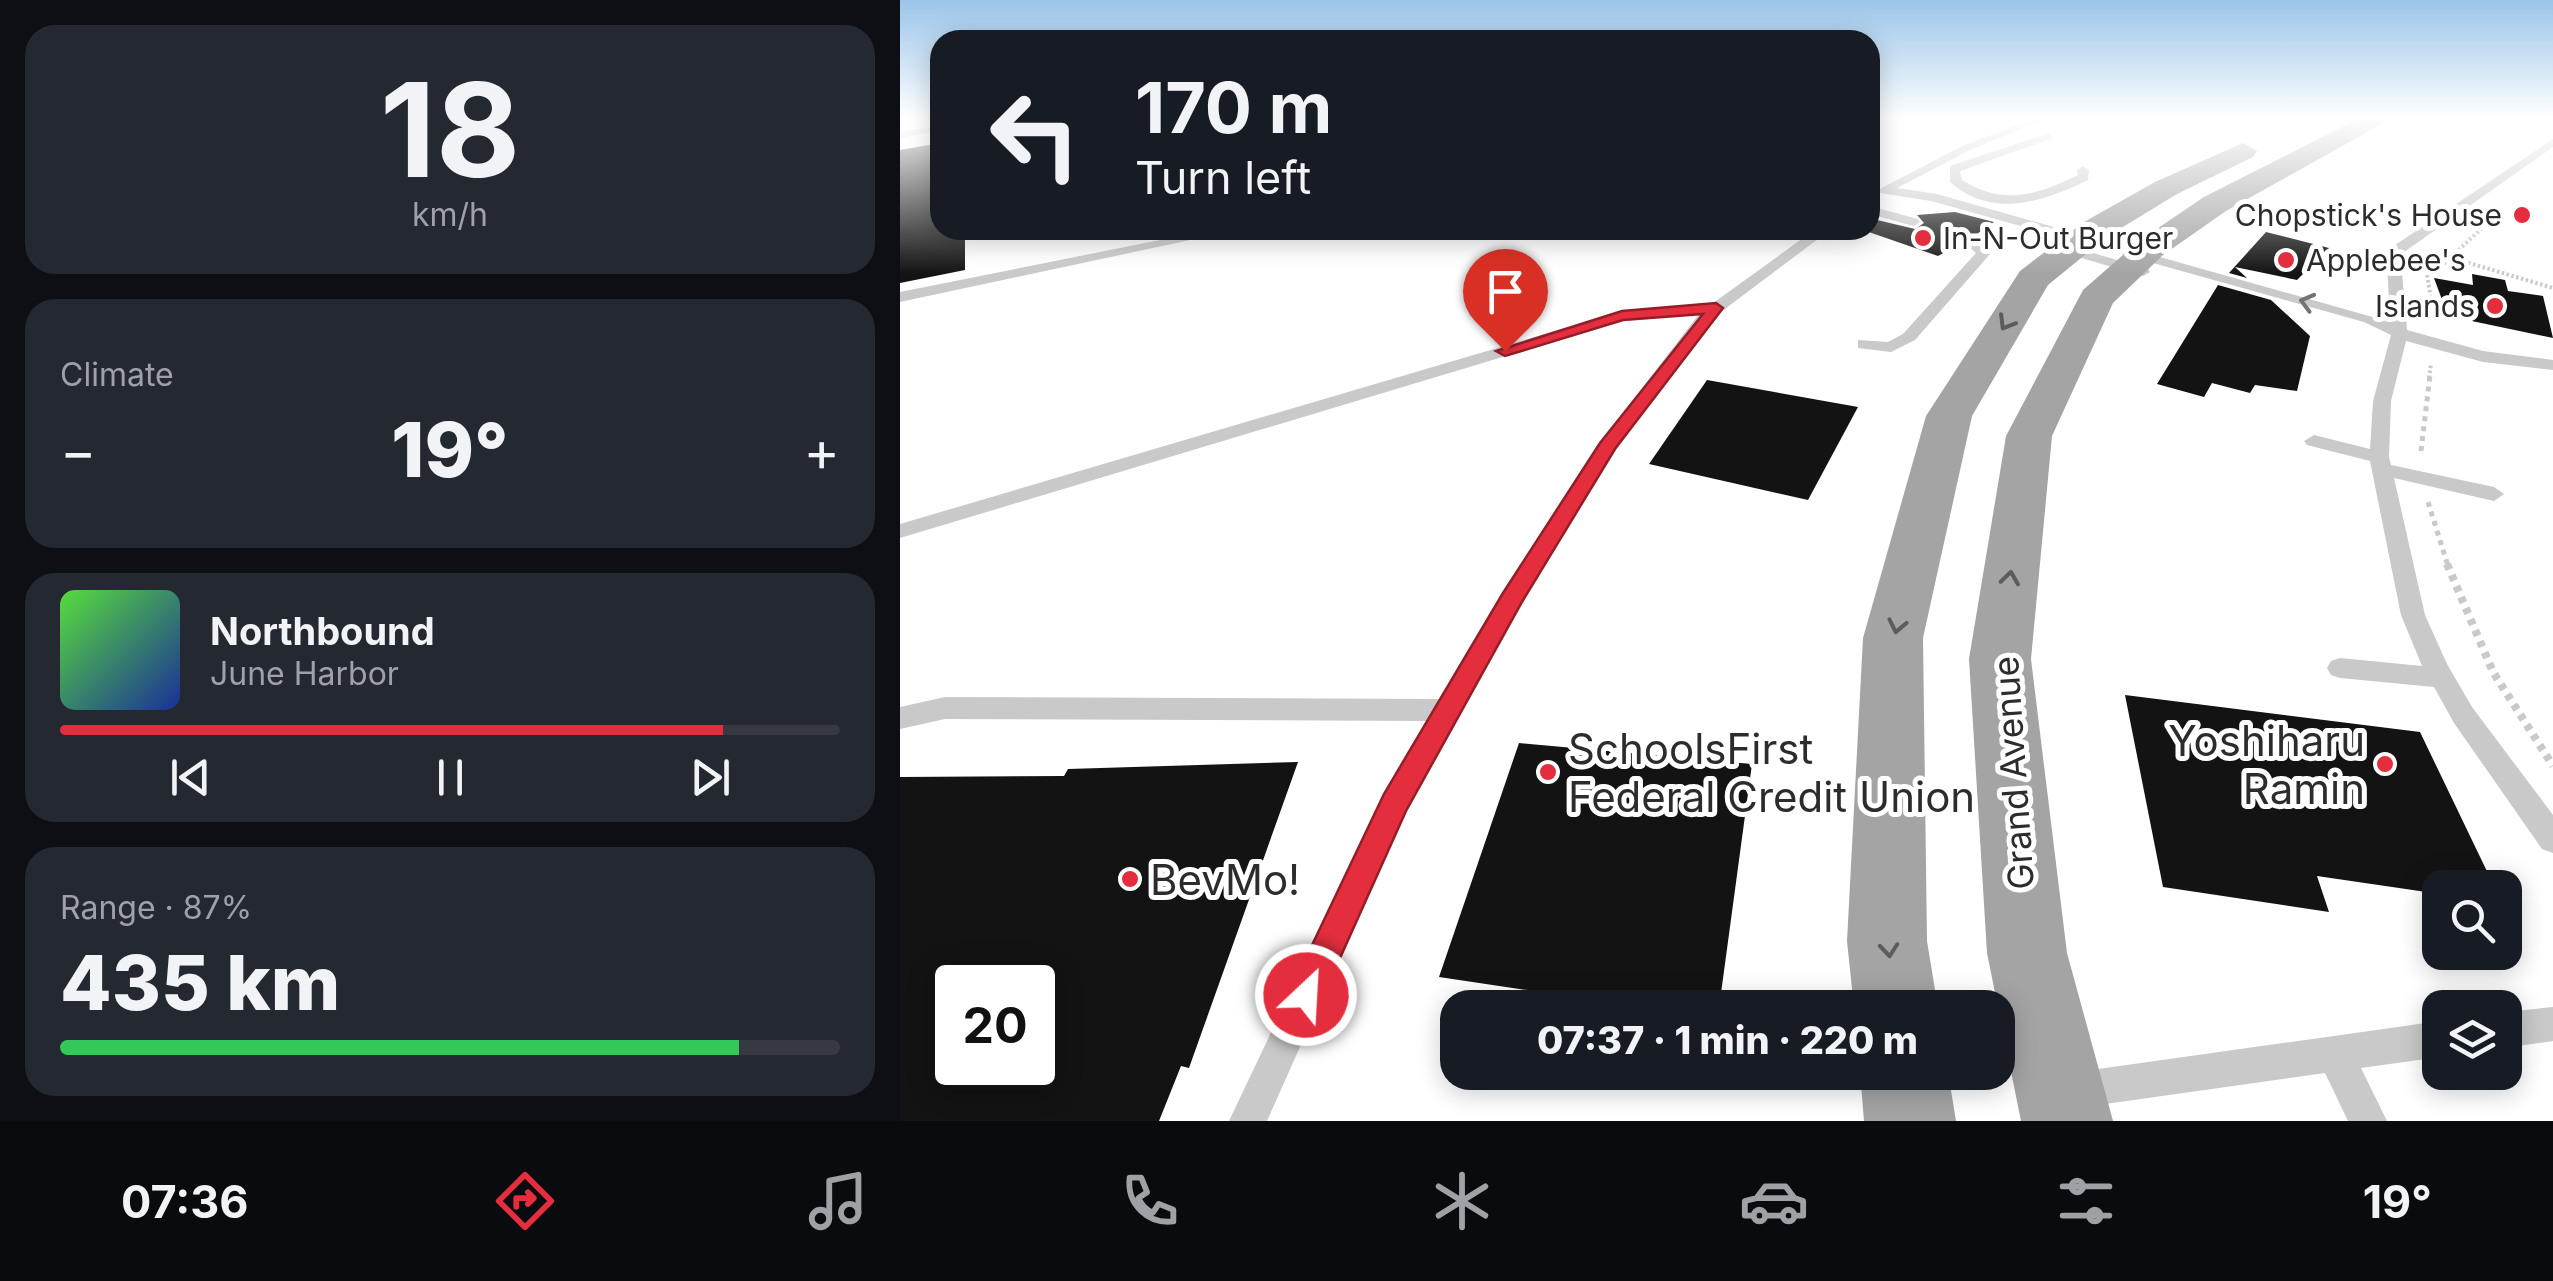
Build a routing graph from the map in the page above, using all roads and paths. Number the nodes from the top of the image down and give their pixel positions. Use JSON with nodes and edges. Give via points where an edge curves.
{"nodes":[{"id":1,"x":1920,"y":169,"type":"edge"},
{"id":2,"x":1954,"y":169,"type":"joint"},
{"id":3,"x":2205,"y":169,"type":"edge"},
{"id":4,"x":2281,"y":169,"type":"edge"},
{"id":5,"x":2514,"y":169,"type":"edge"},
{"id":6,"x":2083,"y":170,"type":"dead end"},
{"id":7,"x":1880,"y":188,"type":"edge"},
{"id":8,"x":1965,"y":189,"type":"junction"},
{"id":9,"x":1880,"y":192,"type":"edge"},
{"id":10,"x":1880,"y":213,"type":"edge"},
{"id":11,"x":1913,"y":222,"type":"dead end"},
{"id":12,"x":1968,"y":239,"type":"dead end"},
{"id":13,"x":1181,"y":240,"type":"edge"},
{"id":14,"x":1809,"y":240,"type":"edge"},
{"id":15,"x":2076,"y":244,"type":"junction"},
{"id":16,"x":2448,"y":257,"type":"dead end"},
{"id":17,"x":2136,"y":262,"type":"junction"},
{"id":18,"x":2553,"y":288,"type":"edge"},
{"id":19,"x":900,"y":297,"type":"edge"},
{"id":20,"x":1716,"y":308,"type":"junction"},
{"id":21,"x":2398,"y":334,"type":"junction"},
{"id":22,"x":1864,"y":344,"type":"dead end"},
{"id":23,"x":2553,"y":365,"type":"edge"},
{"id":24,"x":2314,"y":441,"type":"dead end"},
{"id":25,"x":2380,"y":463,"type":"junction"},
{"id":26,"x":2494,"y":494,"type":"dead end"},
{"id":27,"x":900,"y":531,"type":"edge"},
{"id":28,"x":2340,"y":668,"type":"dead end"},
{"id":29,"x":2441,"y":678,"type":"junction"},
{"id":30,"x":1448,"y":710,"type":"junction"},
{"id":31,"x":900,"y":718,"type":"edge"},
{"id":32,"x":2553,"y":840,"type":"edge"},
{"id":33,"x":1894,"y":990,"type":"edge"},
{"id":34,"x":2553,"y":1024,"type":"edge"},
{"id":35,"x":2522,"y":1028,"type":"edge"},
{"id":36,"x":2422,"y":1042,"type":"edge"},
{"id":37,"x":2335,"y":1054,"type":"junction"},
{"id":38,"x":1906,"y":1090,"type":"edge"},
{"id":39,"x":2064,"y":1107,"type":"edge"},
{"id":40,"x":1248,"y":1121,"type":"edge"},
{"id":41,"x":1910,"y":1121,"type":"edge"},
{"id":42,"x":2368,"y":1121,"type":"edge"}],
"edges":[{"from":1,"to":7,"type":"lane"},
{"from":2,"to":8,"type":"lane"},
{"from":2,"to":8,"type":"lane","via":[[1939,179]]},
{"from":3,"to":15,"type":"main road"},
{"from":4,"to":17,"type":"main road","name":"Grand Avenue","via":[[2216,204]]},
{"from":5,"to":21,"type":"lane","via":[[2398,250]]},
{"from":6,"to":8,"type":"lane","via":[[2084,177],[2029,202]]},
{"from":9,"to":15,"type":"lane","via":[[1932,197]]},
{"from":10,"to":11,"type":"lane"},
{"from":12,"to":22,"type":"lane","via":[[1983,254],[1910,337],[1891,347]]},
{"from":13,"to":19,"type":"lane"},
{"from":14,"to":20,"type":"lane"},
{"from":15,"to":17,"type":"lane"},
{"from":15,"to":33,"type":"main road","one_way":true,"via":[[2033,280],[1950,416],[1893,638],[1888,941]]},
{"from":16,"to":18,"type":"path"},
{"from":17,"to":21,"type":"lane","via":[[2366,334]]},
{"from":39,"to":17,"type":"main road","name":"Grand Avenue","one_way":true,"via":[[2027,953],[2000,659],[2029,436],[2096,298]]},
{"from":20,"to":27,"type":"lane","via":[[1622,316]]},
{"from":20,"to":30,"type":"lane","via":[[1603,452]]},
{"from":21,"to":23,"type":"lane"},
{"from":21,"to":25,"type":"lane","via":[[2382,400]]},
{"from":24,"to":25,"type":"lane"},
{"from":25,"to":26,"type":"lane"},
{"from":25,"to":29,"type":"lane","via":[[2412,615]]},
{"from":28,"to":29,"type":"lane"},
{"from":29,"to":32,"type":"lane"},
{"from":30,"to":31,"type":"lane","via":[[945,708]]},
{"from":30,"to":40,"type":"lane","via":[[1394,804]]},
{"from":34,"to":35,"type":"lane"},
{"from":36,"to":37,"type":"lane"},
{"from":37,"to":39,"type":"lane"},
{"from":37,"to":42,"type":"lane"},
{"from":38,"to":41,"type":"main road"}]}
